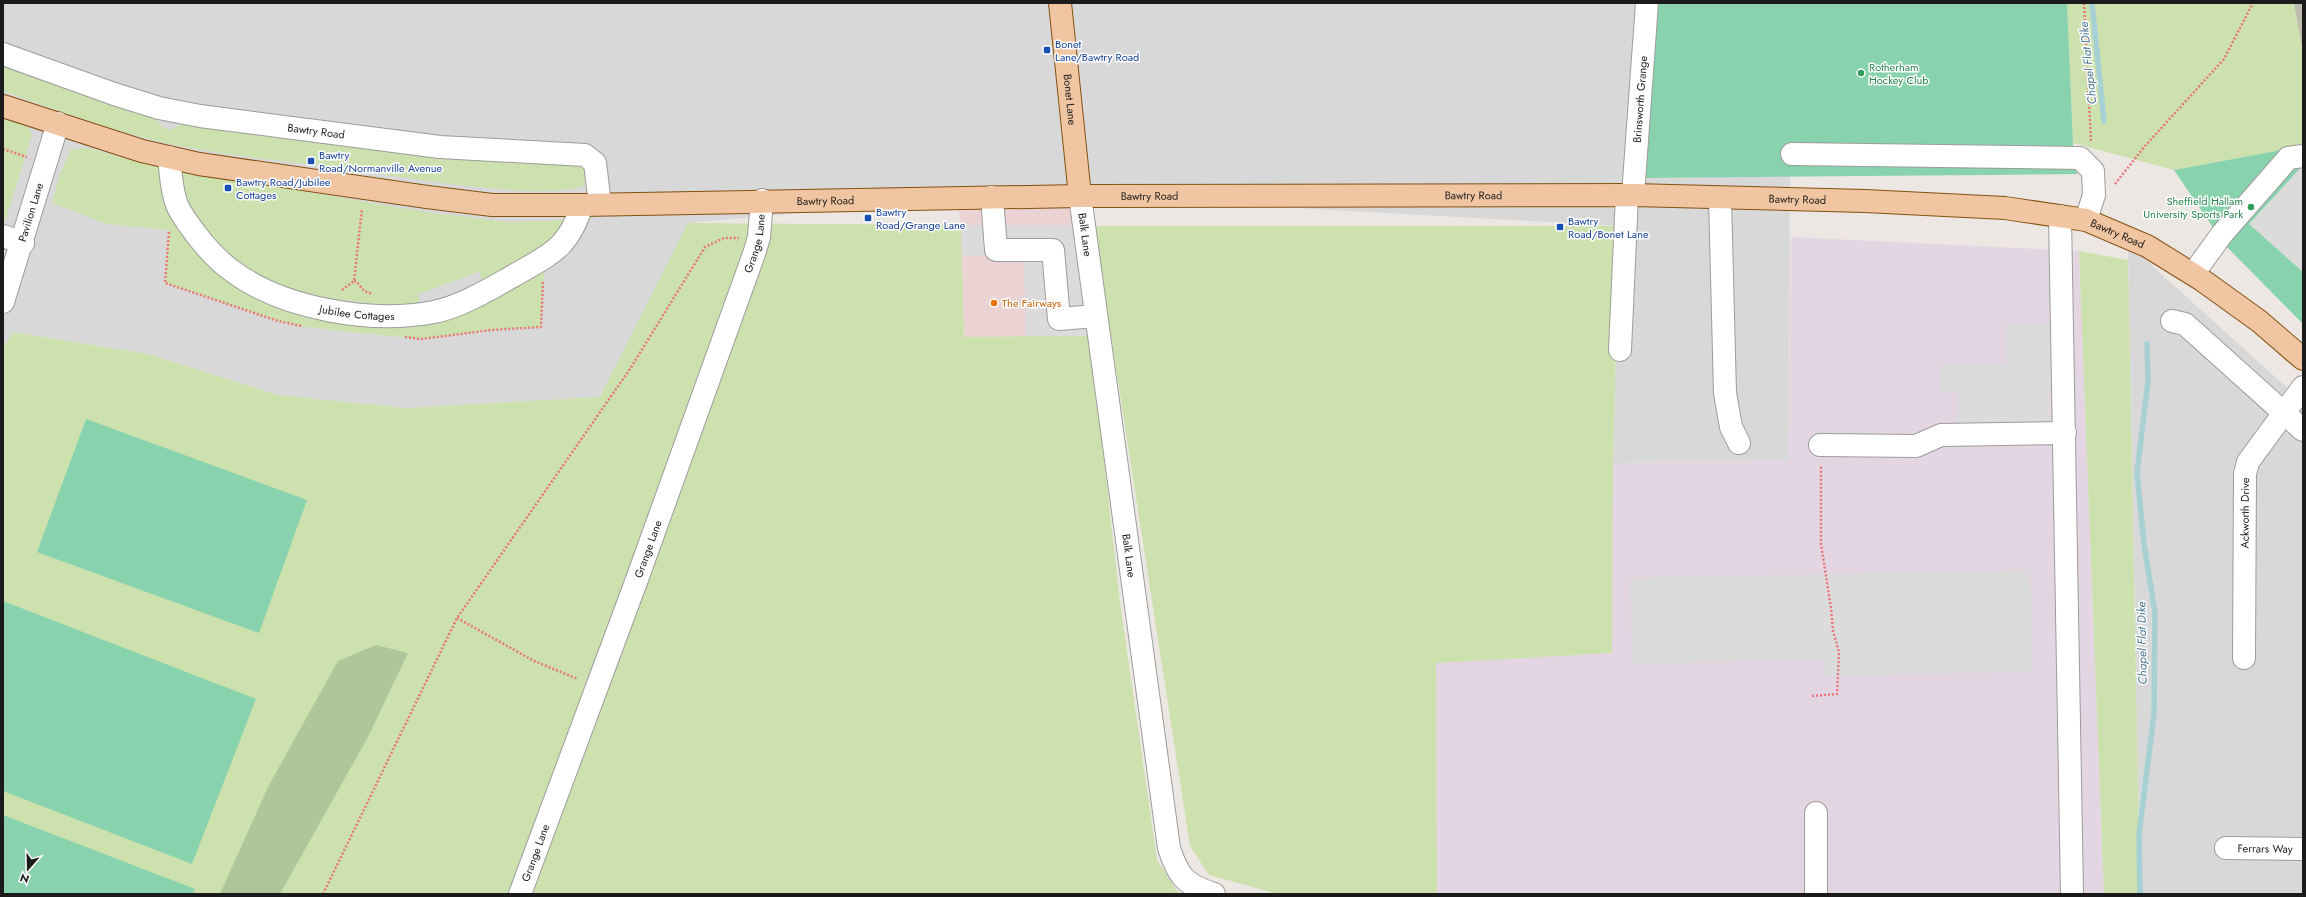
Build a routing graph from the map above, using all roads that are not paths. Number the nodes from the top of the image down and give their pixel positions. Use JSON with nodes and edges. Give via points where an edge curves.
{"nodes":[{"id":1,"x":1060,"y":3,"type":"edge"},
{"id":2,"x":1647,"y":3,"type":"edge"},
{"id":3,"x":3,"y":54,"type":"edge"},
{"id":4,"x":3,"y":106,"type":"edge"},
{"id":5,"x":58,"y":123,"type":"junction"},
{"id":6,"x":1792,"y":154,"type":"dead end"},
{"id":7,"x":2303,"y":156,"type":"edge"},
{"id":8,"x":170,"y":157,"type":"junction"},
{"id":9,"x":1630,"y":195,"type":"junction"},
{"id":10,"x":1080,"y":196,"type":"junction"},
{"id":11,"x":992,"y":197,"type":"junction"},
{"id":12,"x":1720,"y":198,"type":"junction"},
{"id":13,"x":762,"y":200,"type":"junction"},
{"id":14,"x":591,"y":205,"type":"junction"},
{"id":15,"x":2060,"y":216,"type":"junction"},
{"id":16,"x":2086,"y":220,"type":"junction"},
{"id":17,"x":13,"y":240,"type":"edge"},
{"id":18,"x":2193,"y":274,"type":"junction"},
{"id":19,"x":3,"y":302,"type":"edge"},
{"id":20,"x":1096,"y":316,"type":"junction"},
{"id":21,"x":2172,"y":321,"type":"dead end"},
{"id":22,"x":1620,"y":350,"type":"dead end"},
{"id":23,"x":2303,"y":359,"type":"edge"},
{"id":24,"x":2303,"y":387,"type":"edge"},
{"id":25,"x":2283,"y":411,"type":"junction"},
{"id":26,"x":2303,"y":430,"type":"edge"},
{"id":27,"x":2065,"y":433,"type":"junction"},
{"id":28,"x":1739,"y":443,"type":"dead end"},
{"id":29,"x":1820,"y":445,"type":"road end"},
{"id":30,"x":2244,"y":658,"type":"dead end"},
{"id":31,"x":1816,"y":813,"type":"dead end"},
{"id":32,"x":2226,"y":848,"type":"dead end"},
{"id":33,"x":2303,"y":849,"type":"edge"},
{"id":34,"x":520,"y":894,"type":"edge"},
{"id":35,"x":1214,"y":894,"type":"edge"},
{"id":36,"x":1816,"y":894,"type":"edge"},
{"id":37,"x":2072,"y":894,"type":"edge"}],
"edges":[{"from":1,"to":10,"type":"main road","name":"Bonet Lane"},
{"from":2,"to":9,"type":"street","name":"Brinsworth Grange"},
{"from":3,"to":14,"type":"street","name":"Bawtry Road","via":[[114,94],[159,108],[200,116],[440,147],[585,155],[595,163],[598,177]]},
{"from":4,"to":5,"type":"main road","name":"Bawtry Road"},
{"from":5,"to":8,"type":"main road","name":"Bawtry Road","via":[[142,151]]},
{"from":5,"to":17,"type":"street","name":"Pavilion Lane"},
{"from":6,"to":16,"type":"street","via":[[2080,158],[2093,171],[2094,195]]},
{"from":7,"to":18,"type":"street","via":[[2288,158],[2222,234]]},
{"from":8,"to":14,"type":"main road","name":"Bawtry Road","via":[[231,169],[492,205]]},
{"from":8,"to":14,"type":"street","name":"Jubilee Cottages","via":[[172,187],[178,206],[201,241],[229,269],[249,282],[291,300],[349,313],[380,315],[434,312],[466,301],[560,248]]},
{"from":9,"to":10,"type":"main road","name":"Bawtry Road"},
{"from":9,"to":12,"type":"main road","name":"Bawtry Road"},
{"from":9,"to":22,"type":"street","name":"Brinsworth Grange"},
{"from":10,"to":11,"type":"main road","name":"Bawtry Road"},
{"from":10,"to":20,"type":"street","name":"Balk Lane"},
{"from":11,"to":13,"type":"main road","name":"Bawtry Road"},
{"from":11,"to":20,"type":"street","via":[[996,250],[1053,250],[1059,319]]},
{"from":12,"to":15,"type":"main road","name":"Bawtry Road","via":[[1865,201],[2004,208]]},
{"from":12,"to":28,"type":"street","via":[[1726,393],[1731,426]]},
{"from":13,"to":14,"type":"main road","name":"Bawtry Road"},
{"from":13,"to":34,"type":"street","name":"Grange Lane","via":[[759,237]]},
{"from":15,"to":16,"type":"main road","name":"Bawtry Road"},
{"from":15,"to":27,"type":"street"},
{"from":16,"to":18,"type":"main road","name":"Bawtry Road","via":[[2147,246]]},
{"from":17,"to":19,"type":"street","name":"Pavilion Lane"},
{"from":18,"to":23,"type":"main road","name":"Bawtry Road","via":[[2259,321]]},
{"from":20,"to":35,"type":"street","name":"Balk Lane","via":[[1169,848],[1176,870],[1188,882]]},
{"from":21,"to":25,"type":"street","via":[[2185,324]]},
{"from":24,"to":25,"type":"street","name":"Ackworth Drive"},
{"from":25,"to":26,"type":"street"},
{"from":25,"to":30,"type":"street","name":"Ackworth Drive","via":[[2248,462],[2245,474]]},
{"from":27,"to":29,"type":"street","via":[[1941,435],[1916,446]]},
{"from":27,"to":37,"type":"street"},
{"from":31,"to":36,"type":"street"},
{"from":32,"to":33,"type":"street","name":"Ferrars Way"}]}
